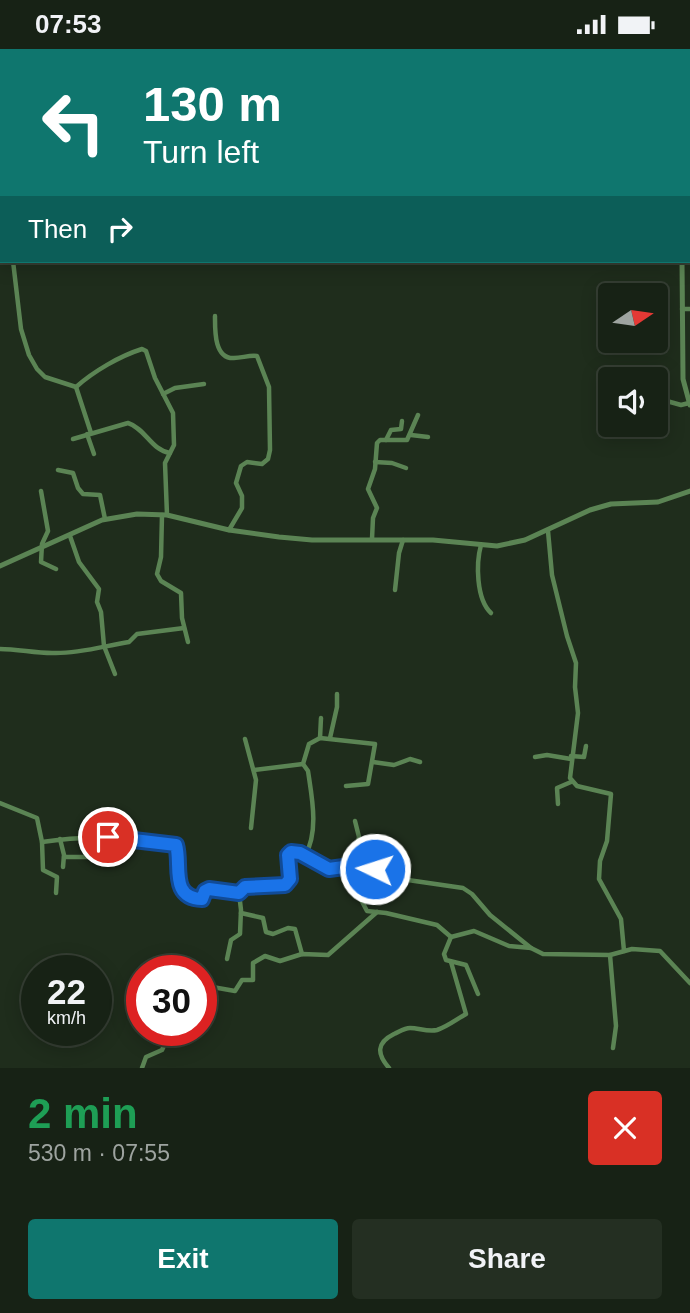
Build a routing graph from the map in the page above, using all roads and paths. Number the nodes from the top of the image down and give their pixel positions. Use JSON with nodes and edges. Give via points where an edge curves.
{"nodes":[{"id":1,"x":13,"y":263,"type":"edge"},
{"id":2,"x":682,"y":263,"type":"edge"},
{"id":3,"x":682,"y":309,"type":"junction"},
{"id":4,"x":690,"y":309,"type":"edge"},
{"id":5,"x":215,"y":316,"type":"dead end"},
{"id":6,"x":204,"y":384,"type":"dead end"},
{"id":7,"x":76,"y":387,"type":"junction"},
{"id":8,"x":163,"y":394,"type":"junction"},
{"id":9,"x":668,"y":401,"type":"edge"},
{"id":10,"x":690,"y":404,"type":"edge"},
{"id":11,"x":418,"y":415,"type":"dead end"},
{"id":12,"x":402,"y":421,"type":"dead end"},
{"id":13,"x":89,"y":434,"type":"junction"},
{"id":14,"x":411,"y":435,"type":"junction"},
{"id":15,"x":428,"y":437,"type":"dead end"},
{"id":16,"x":73,"y":439,"type":"dead end"},
{"id":17,"x":385,"y":441,"type":"junction"},
{"id":18,"x":170,"y":453,"type":"junction"},
{"id":19,"x":94,"y":454,"type":"dead end"},
{"id":20,"x":375,"y":462,"type":"junction"},
{"id":21,"x":406,"y":468,"type":"dead end"},
{"id":22,"x":58,"y":470,"type":"dead end"},
{"id":23,"x":41,"y":491,"type":"dead end"},
{"id":24,"x":690,"y":491,"type":"edge"},
{"id":25,"x":164,"y":515,"type":"junction"},
{"id":26,"x":105,"y":519,"type":"junction"},
{"id":27,"x":229,"y":530,"type":"junction"},
{"id":28,"x":548,"y":531,"type":"junction"},
{"id":29,"x":70,"y":536,"type":"junction"},
{"id":30,"x":372,"y":539,"type":"junction"},
{"id":31,"x":403,"y":540,"type":"junction"},
{"id":32,"x":481,"y":545,"type":"junction"},
{"id":33,"x":42,"y":548,"type":"junction"},
{"id":34,"x":0,"y":566,"type":"edge"},
{"id":35,"x":55,"y":569,"type":"dead end"},
{"id":36,"x":395,"y":590,"type":"dead end"},
{"id":37,"x":491,"y":613,"type":"dead end"},
{"id":38,"x":184,"y":628,"type":"junction"},
{"id":39,"x":188,"y":642,"type":"dead end"},
{"id":40,"x":104,"y":646,"type":"junction"},
{"id":41,"x":0,"y":649,"type":"edge"},
{"id":42,"x":115,"y":674,"type":"dead end"},
{"id":43,"x":337,"y":694,"type":"dead end"},
{"id":44,"x":321,"y":718,"type":"dead end"},
{"id":45,"x":320,"y":738,"type":"junction"},
{"id":46,"x":330,"y":738,"type":"junction"},
{"id":47,"x":245,"y":739,"type":"dead end"},
{"id":48,"x":586,"y":746,"type":"dead end"},
{"id":49,"x":535,"y":757,"type":"dead end"},
{"id":50,"x":571,"y":758,"type":"junction"},
{"id":51,"x":373,"y":762,"type":"junction"},
{"id":52,"x":420,"y":762,"type":"dead end"},
{"id":53,"x":303,"y":764,"type":"junction"},
{"id":54,"x":254,"y":770,"type":"junction"},
{"id":55,"x":571,"y":782,"type":"junction"},
{"id":56,"x":346,"y":786,"type":"dead end"},
{"id":57,"x":0,"y":803,"type":"edge"},
{"id":58,"x":558,"y":804,"type":"dead end"},
{"id":59,"x":355,"y":821,"type":"dead end"},
{"id":60,"x":251,"y":828,"type":"dead end"},
{"id":61,"x":108,"y":837,"type":"junction"},
{"id":62,"x":60,"y":839,"type":"junction"},
{"id":63,"x":43,"y":842,"type":"junction"},
{"id":64,"x":304,"y":856,"type":"junction"},
{"id":65,"x":64,"y":857,"type":"junction"},
{"id":66,"x":356,"y":865,"type":"junction"},
{"id":67,"x":63,"y":867,"type":"dead end"},
{"id":68,"x":56,"y":893,"type":"dead end"},
{"id":69,"x":239,"y":893,"type":"junction"},
{"id":70,"x":377,"y":912,"type":"junction"},
{"id":71,"x":241,"y":913,"type":"junction"},
{"id":72,"x":451,"y":937,"type":"junction"},
{"id":73,"x":531,"y":948,"type":"junction"},
{"id":74,"x":624,"y":951,"type":"junction"},
{"id":75,"x":302,"y":954,"type":"junction"},
{"id":76,"x":610,"y":955,"type":"junction"},
{"id":77,"x":227,"y":959,"type":"dead end"},
{"id":78,"x":451,"y":962,"type":"junction"},
{"id":79,"x":690,"y":983,"type":"edge"},
{"id":80,"x":217,"y":988,"type":"edge"},
{"id":81,"x":478,"y":994,"type":"dead end"},
{"id":82,"x":164,"y":1046,"type":"edge"},
{"id":83,"x":613,"y":1048,"type":"dead end"},
{"id":84,"x":142,"y":1068,"type":"edge"},
{"id":85,"x":389,"y":1068,"type":"edge"}],
"edges":[{"from":1,"to":7,"type":"street","via":[[20,329],[29,355],[45,377]]},
{"from":2,"to":3,"type":"street"},
{"from":3,"to":4,"type":"street"},
{"from":3,"to":10,"type":"street","via":[[683,379]]},
{"from":5,"to":27,"type":"street","via":[[218,347],[229,358],[257,356],[270,395],[268,459],[241,466],[236,483],[242,509]]},
{"from":6,"to":8,"type":"street"},
{"from":7,"to":8,"type":"street","via":[[95,372],[142,349]]},
{"from":7,"to":13,"type":"street"},
{"from":8,"to":18,"type":"street","via":[[173,413]]},
{"from":9,"to":10,"type":"street"},
{"from":11,"to":14,"type":"street"},
{"from":12,"to":17,"type":"street","via":[[401,429],[391,430]]},
{"from":13,"to":16,"type":"street"},
{"from":13,"to":18,"type":"street","via":[[132,423],[158,450]]},
{"from":13,"to":19,"type":"street"},
{"from":14,"to":15,"type":"street"},
{"from":14,"to":17,"type":"street","via":[[404,442]]},
{"from":17,"to":20,"type":"street","via":[[377,443]]},
{"from":18,"to":25,"type":"street","via":[[164,469]]},
{"from":20,"to":21,"type":"street"},
{"from":20,"to":30,"type":"street","via":[[368,489],[377,508]]},
{"from":22,"to":26,"type":"street","via":[[73,473],[83,494],[100,495]]},
{"from":23,"to":33,"type":"street","via":[[48,531]]},
{"from":24,"to":28,"type":"street","via":[[658,502],[611,504]]},
{"from":25,"to":26,"type":"street","via":[[137,513]]},
{"from":25,"to":27,"type":"street"},
{"from":25,"to":38,"type":"street","via":[[157,574],[181,593]]},
{"from":26,"to":29,"type":"street"},
{"from":27,"to":30,"type":"street","via":[[312,540]]},
{"from":28,"to":32,"type":"street","via":[[508,545]]},
{"from":28,"to":50,"type":"street","via":[[552,575],[576,663],[578,713]]},
{"from":29,"to":33,"type":"street"},
{"from":29,"to":40,"type":"street","via":[[79,562],[99,589]]},
{"from":30,"to":31,"type":"street"},
{"from":31,"to":32,"type":"street"},
{"from":31,"to":36,"type":"street"},
{"from":32,"to":37,"type":"street","via":[[477,561],[480,593]]},
{"from":33,"to":34,"type":"street"},
{"from":33,"to":35,"type":"street","via":[[42,563]]},
{"from":38,"to":39,"type":"street"},
{"from":38,"to":40,"type":"street","via":[[137,634],[129,642]]},
{"from":40,"to":41,"type":"street","via":[[53,654]]},
{"from":40,"to":42,"type":"street"},
{"from":43,"to":46,"type":"street"},
{"from":44,"to":45,"type":"street"},
{"from":45,"to":46,"type":"street"},
{"from":45,"to":53,"type":"street","via":[[308,745]]},
{"from":46,"to":51,"type":"street","via":[[374,743]]},
{"from":47,"to":54,"type":"street"},
{"from":48,"to":50,"type":"street","via":[[584,757]]},
{"from":49,"to":50,"type":"street"},
{"from":50,"to":55,"type":"street"},
{"from":51,"to":52,"type":"street"},
{"from":51,"to":56,"type":"street","via":[[368,784]]},
{"from":53,"to":54,"type":"street"},
{"from":53,"to":64,"type":"street","via":[[308,771],[313,831]]},
{"from":54,"to":60,"type":"street"},
{"from":55,"to":58,"type":"street","via":[[557,788]]},
{"from":55,"to":74,"type":"street","via":[[611,794],[599,879],[621,919]]},
{"from":57,"to":63,"type":"street","via":[[37,818]]},
{"from":59,"to":66,"type":"street","via":[[359,837]]},
{"from":61,"to":62,"type":"street"},
{"from":61,"to":65,"type":"street","via":[[105,857]]},
{"from":61,"to":69,"type":"street","via":[[176,845],[180,886],[198,900],[209,889]]},
{"from":62,"to":63,"type":"street"},
{"from":62,"to":65,"type":"street"},
{"from":63,"to":68,"type":"street","via":[[43,870],[57,877]]},
{"from":64,"to":66,"type":"street","via":[[329,869]]},
{"from":64,"to":69,"type":"street","via":[[288,854],[287,884],[245,887]]},
{"from":65,"to":67,"type":"street"},
{"from":66,"to":70,"type":"street","via":[[358,896],[367,911]]},
{"from":66,"to":73,"type":"street","via":[[401,879],[463,888]]},
{"from":69,"to":71,"type":"street"},
{"from":70,"to":72,"type":"street","via":[[437,925]]},
{"from":70,"to":75,"type":"street","via":[[330,954]]},
{"from":71,"to":75,"type":"street","via":[[263,918],[268,933],[295,929]]},
{"from":71,"to":77,"type":"street","via":[[240,934],[231,940]]},
{"from":72,"to":73,"type":"street","via":[[474,931],[509,946]]},
{"from":72,"to":78,"type":"street","via":[[444,954]]},
{"from":73,"to":76,"type":"street","via":[[548,954]]},
{"from":74,"to":76,"type":"street"},
{"from":74,"to":79,"type":"street","via":[[660,951]]},
{"from":75,"to":80,"type":"street","via":[[280,961],[258,958],[253,963],[253,980],[242,980],[235,991]]},
{"from":76,"to":83,"type":"street","via":[[616,1026]]},
{"from":78,"to":81,"type":"street","via":[[466,965]]},
{"from":78,"to":85,"type":"street","via":[[466,1014],[441,1029],[406,1028],[387,1038],[379,1051]]},
{"from":82,"to":84,"type":"street","via":[[146,1057]]}]}
